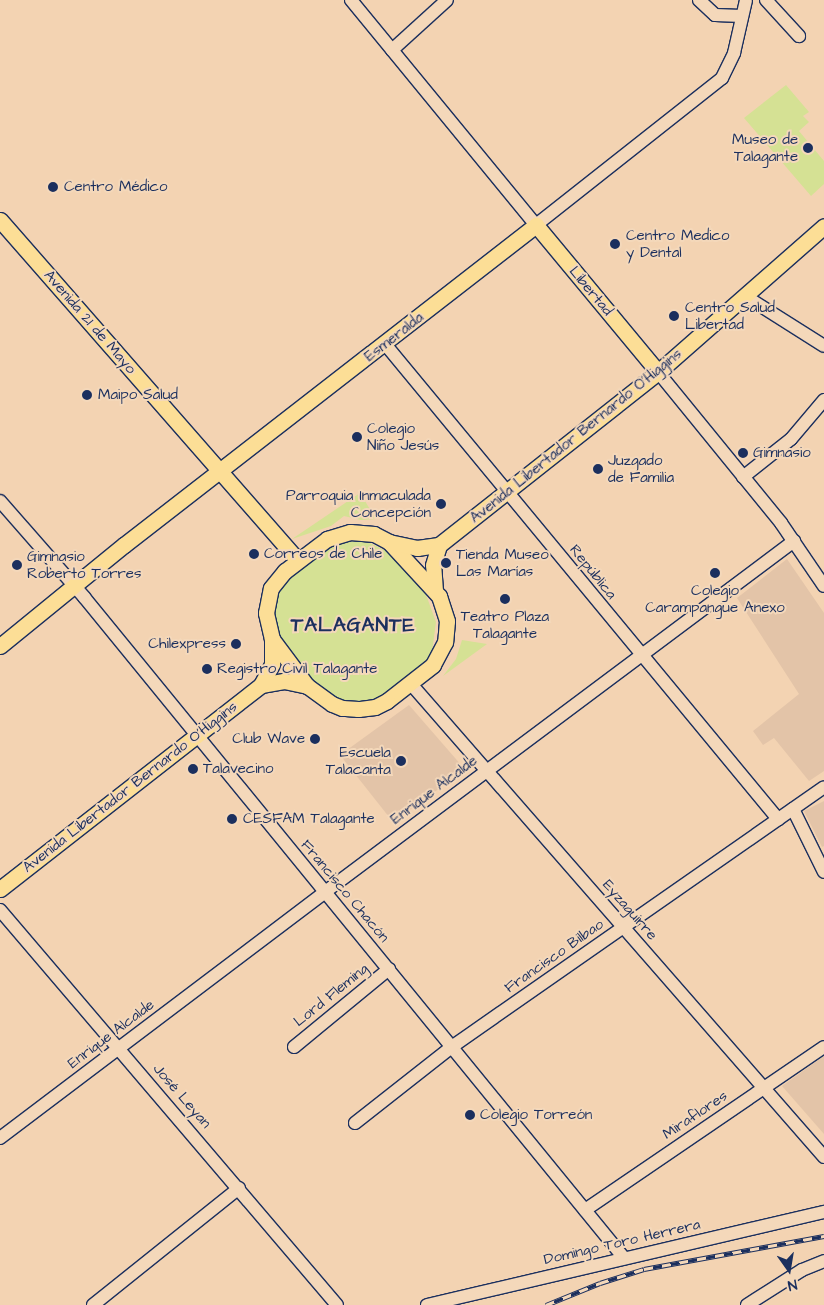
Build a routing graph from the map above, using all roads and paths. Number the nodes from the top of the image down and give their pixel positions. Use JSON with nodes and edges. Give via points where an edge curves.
{"nodes":[{"id":1,"x":351,"y":0,"type":"edge"},
{"id":2,"x":447,"y":0,"type":"edge"},
{"id":3,"x":699,"y":0,"type":"edge"},
{"id":4,"x":746,"y":0,"type":"edge"},
{"id":5,"x":766,"y":0,"type":"edge"},
{"id":6,"x":742,"y":16,"type":"junction"},
{"id":7,"x":799,"y":36,"type":"dead end"},
{"id":8,"x":392,"y":50,"type":"junction"},
{"id":9,"x":1,"y":223,"type":"edge"},
{"id":10,"x":536,"y":225,"type":"junction"},
{"id":11,"x":824,"y":226,"type":"edge"},
{"id":12,"x":745,"y":296,"type":"junction"},
{"id":13,"x":385,"y":344,"type":"junction"},
{"id":14,"x":824,"y":346,"type":"edge"},
{"id":15,"x":658,"y":372,"type":"junction"},
{"id":16,"x":824,"y":400,"type":"edge"},
{"id":17,"x":220,"y":470,"type":"junction"},
{"id":18,"x":743,"y":477,"type":"junction"},
{"id":19,"x":506,"y":492,"type":"junction"},
{"id":20,"x":0,"y":501,"type":"edge"},
{"id":21,"x":390,"y":542,"type":"junction"},
{"id":22,"x":794,"y":542,"type":"junction"},
{"id":23,"x":439,"y":545,"type":"junction"},
{"id":24,"x":298,"y":560,"type":"junction"},
{"id":25,"x":74,"y":585,"type":"junction"},
{"id":26,"x":824,"y":586,"type":"edge"},
{"id":27,"x":435,"y":591,"type":"junction"},
{"id":28,"x":272,"y":639,"type":"junction"},
{"id":29,"x":0,"y":646,"type":"edge"},
{"id":30,"x":641,"y":655,"type":"junction"},
{"id":31,"x":411,"y":684,"type":"junction"},
{"id":32,"x":261,"y":685,"type":"junction"},
{"id":33,"x":307,"y":686,"type":"junction"},
{"id":34,"x":196,"y":735,"type":"junction"},
{"id":35,"x":486,"y":771,"type":"junction"},
{"id":36,"x":824,"y":787,"type":"edge"},
{"id":37,"x":792,"y":809,"type":"junction"},
{"id":38,"x":778,"y":819,"type":"junction"},
{"id":39,"x":824,"y":872,"type":"edge"},
{"id":40,"x":0,"y":889,"type":"edge"},
{"id":41,"x":325,"y":892,"type":"junction"},
{"id":42,"x":0,"y":910,"type":"edge"},
{"id":43,"x":624,"y":928,"type":"junction"},
{"id":44,"x":389,"y":969,"type":"junction"},
{"id":45,"x":453,"y":1046,"type":"junction"},
{"id":46,"x":824,"y":1046,"type":"edge"},
{"id":47,"x":294,"y":1047,"type":"dead end"},
{"id":48,"x":119,"y":1048,"type":"junction"},
{"id":49,"x":763,"y":1088,"type":"junction"},
{"id":50,"x":355,"y":1123,"type":"dead end"},
{"id":51,"x":0,"y":1138,"type":"edge"},
{"id":52,"x":824,"y":1157,"type":"edge"},
{"id":53,"x":239,"y":1188,"type":"junction"},
{"id":54,"x":585,"y":1210,"type":"junction"},
{"id":55,"x":824,"y":1212,"type":"edge"},
{"id":56,"x":624,"y":1258,"type":"junction"},
{"id":57,"x":824,"y":1261,"type":"edge"},
{"id":58,"x":93,"y":1305,"type":"edge"},
{"id":59,"x":338,"y":1305,"type":"edge"},
{"id":60,"x":427,"y":1305,"type":"edge"},
{"id":61,"x":747,"y":1305,"type":"edge"}],
"edges":[{"from":1,"to":8,"type":"street","name":"Libertad"},
{"from":2,"to":8,"type":"street"},
{"from":3,"to":6,"type":"street","via":[[715,15]]},
{"from":4,"to":6,"type":"street","name":"Esmeralda"},
{"from":5,"to":7,"type":"street"},
{"from":6,"to":10,"type":"street","name":"Esmeralda","via":[[731,62],[718,82]]},
{"from":8,"to":10,"type":"street","name":"Libertad"},
{"from":9,"to":17,"type":"main road","name":"Avenida 21 de Mayo"},
{"from":10,"to":13,"type":"main road","name":"Esmeralda"},
{"from":10,"to":15,"type":"main road","name":"Libertad"},
{"from":11,"to":12,"type":"main road","name":"Avenida Libertador Bernardo O'Higgins"},
{"from":12,"to":14,"type":"street"},
{"from":12,"to":15,"type":"main road","name":"Avenida Libertador Bernardo O'Higgins"},
{"from":13,"to":17,"type":"main road","name":"Esmeralda"},
{"from":13,"to":19,"type":"street","name":"República"},
{"from":15,"to":18,"type":"street","name":"Libertad"},
{"from":15,"to":19,"type":"main road","name":"Avenida Libertador Bernardo O'Higgins"},
{"from":16,"to":18,"type":"street","via":[[791,438]]},
{"from":17,"to":24,"type":"main road","name":"Avenida 21 de Mayo"},
{"from":17,"to":25,"type":"main road","name":"Esmeralda"},
{"from":18,"to":22,"type":"street","name":"Libertad"},
{"from":19,"to":23,"type":"main road","name":"Avenida Libertador Bernardo O'Higgins"},
{"from":19,"to":30,"type":"street","name":"República"},
{"from":20,"to":25,"type":"street","name":"Francisco Chacón"},
{"from":21,"to":23,"type":"main road","via":[[417,548]]},
{"from":21,"to":24,"type":"main road","via":[[365,532],[343,533],[327,539]]},
{"from":21,"to":27,"type":"main road"},
{"from":22,"to":26,"type":"street","name":"Libertad"},
{"from":22,"to":30,"type":"street","name":"Enrique Alcalde"},
{"from":23,"to":27,"type":"main road","via":[[433,565]]},
{"from":24,"to":28,"type":"main road","via":[[279,576],[269,594],[266,620]]},
{"from":25,"to":29,"type":"main road","name":"Esmeralda"},
{"from":25,"to":34,"type":"street","name":"Francisco Chacón"},
{"from":27,"to":31,"type":"main road","via":[[446,613],[448,630],[445,642],[433,665]]},
{"from":28,"to":32,"type":"main road","name":"Avenida Libertador Bernardo O'Higgins","via":[[272,664]]},
{"from":28,"to":33,"type":"main road"},
{"from":30,"to":35,"type":"street","name":"Enrique Alcalde"},
{"from":30,"to":38,"type":"street","name":"República"},
{"from":31,"to":33,"type":"main road","via":[[381,704],[358,709],[332,704]]},
{"from":31,"to":35,"type":"street","name":"Eyzaguirre"},
{"from":32,"to":33,"type":"main road","name":"Avenida Libertador Bernardo O'Higgins","via":[[284,680]]},
{"from":32,"to":34,"type":"main road","name":"Avenida Libertador Bernardo O'Higgins"},
{"from":34,"to":40,"type":"main road","name":"Avenida Libertador Bernardo O'Higgins"},
{"from":34,"to":41,"type":"street","name":"Francisco Chacón"},
{"from":35,"to":41,"type":"street","name":"Enrique Alcalde"},
{"from":35,"to":43,"type":"street","name":"Eyzaguirre"},
{"from":36,"to":37,"type":"street","name":"Francisco Bilbao"},
{"from":37,"to":38,"type":"street","name":"Francisco Bilbao"},
{"from":37,"to":39,"type":"street"},
{"from":38,"to":43,"type":"street","name":"Francisco Bilbao"},
{"from":41,"to":44,"type":"street","name":"Francisco Chacón"},
{"from":41,"to":48,"type":"street","name":"Enrique Alcalde"},
{"from":42,"to":48,"type":"street","name":"José Leyan"},
{"from":43,"to":45,"type":"street","name":"Francisco Bilbao"},
{"from":43,"to":49,"type":"street","name":"Eyzaguirre"},
{"from":44,"to":45,"type":"street","name":"Francisco Chacón"},
{"from":44,"to":47,"type":"street","name":"Lord Fleming"},
{"from":45,"to":50,"type":"street","name":"Francisco Bilbao"},
{"from":45,"to":54,"type":"street","name":"Francisco Chacón"},
{"from":46,"to":49,"type":"street","name":"Miraflores"},
{"from":48,"to":51,"type":"street","name":"Enrique Alcalde"},
{"from":48,"to":53,"type":"street","name":"José Leyan"},
{"from":49,"to":52,"type":"street","name":"Eyzaguirre"},
{"from":49,"to":54,"type":"street","name":"Miraflores"},
{"from":53,"to":58,"type":"street"},
{"from":53,"to":59,"type":"street","name":"José Leyan"},
{"from":54,"to":56,"type":"street","name":"Francisco Chacón"},
{"from":55,"to":56,"type":"street","name":"Domingo Toro Herrera"},
{"from":56,"to":60,"type":"street","name":"Domingo Toro Herrera"},
{"from":57,"to":61,"type":"street","via":[[802,1270]]}]}
